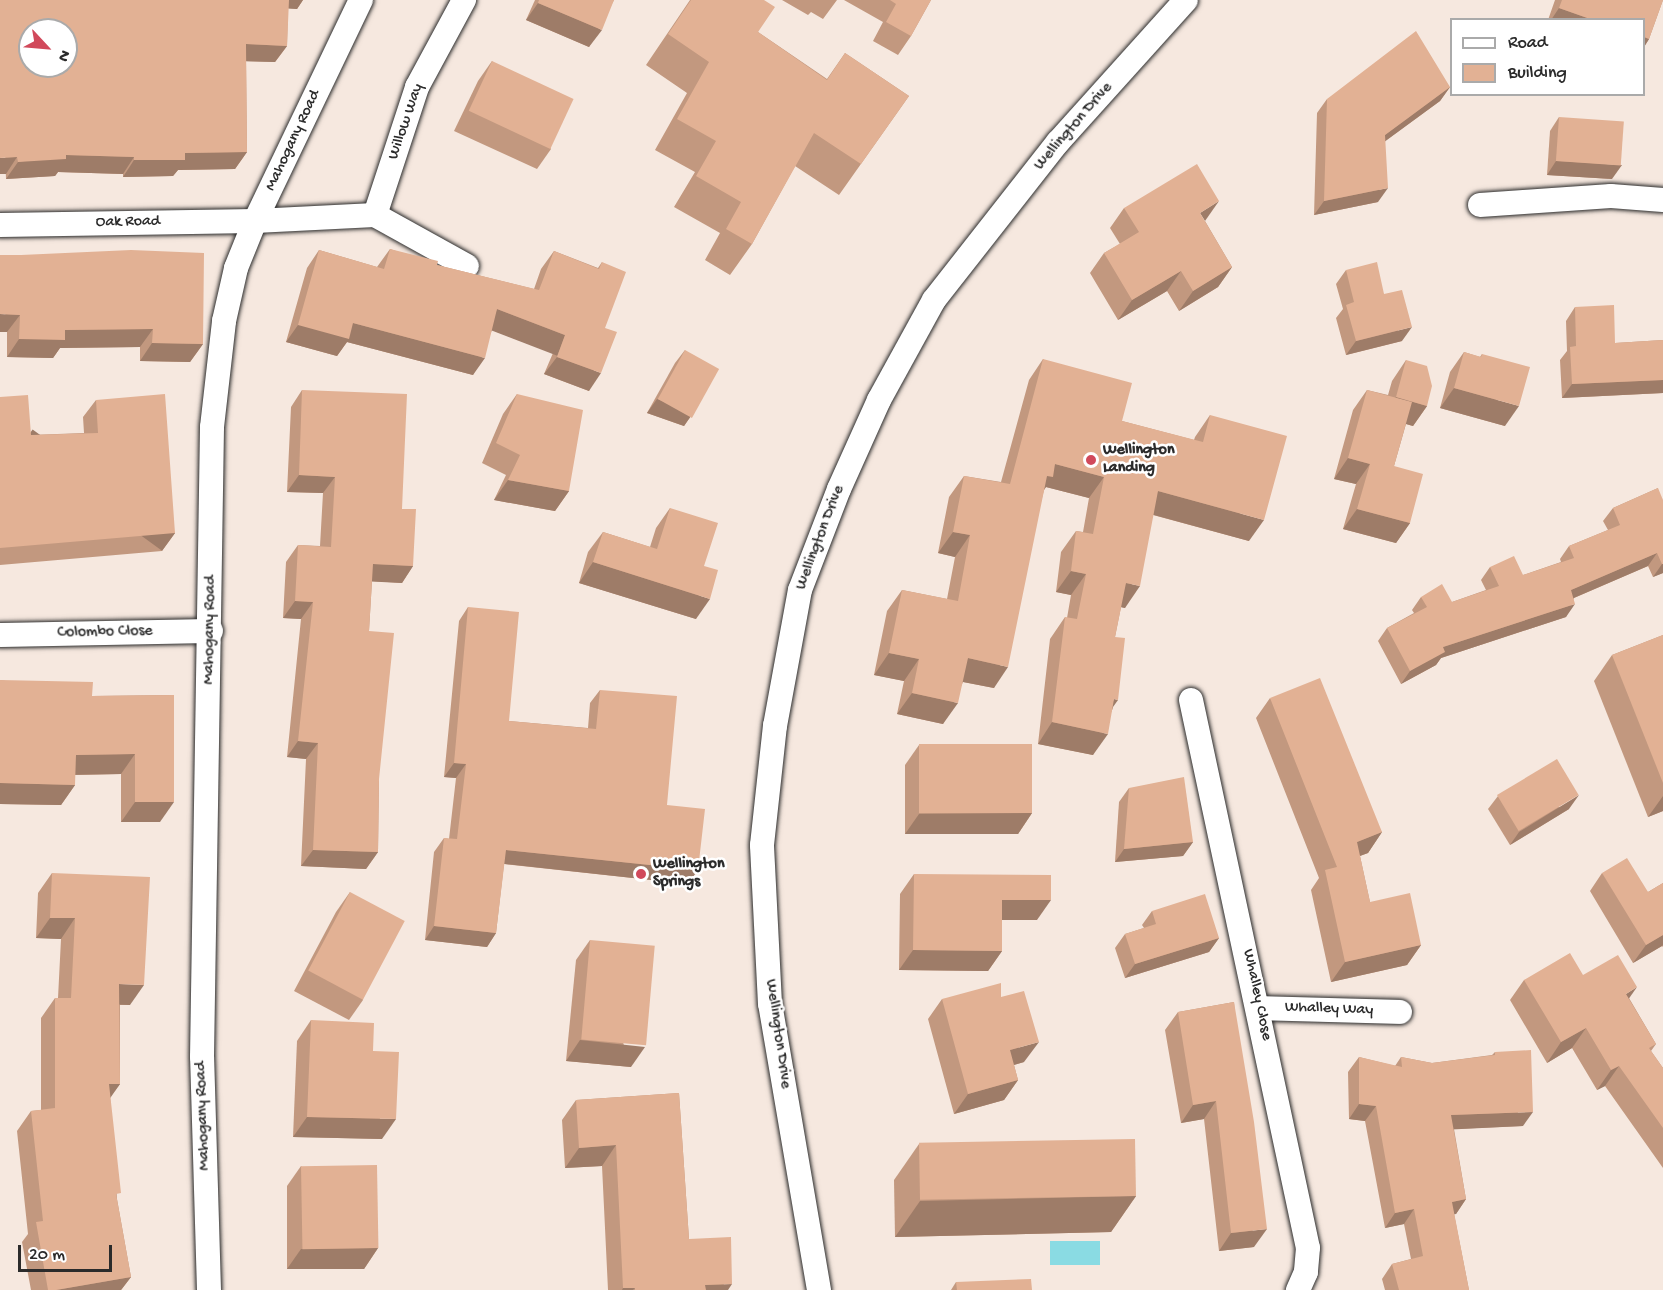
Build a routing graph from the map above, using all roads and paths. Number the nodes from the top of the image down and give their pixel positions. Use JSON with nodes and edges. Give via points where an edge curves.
{"nodes":[{"id":1,"x":361,"y":0,"type":"edge"},
{"id":2,"x":464,"y":0,"type":"edge"},
{"id":3,"x":1186,"y":0,"type":"edge"},
{"id":4,"x":1663,"y":200,"type":"edge"},
{"id":5,"x":1480,"y":205,"type":"dead end"},
{"id":6,"x":375,"y":215,"type":"junction"},
{"id":7,"x":255,"y":221,"type":"junction"},
{"id":8,"x":0,"y":225,"type":"edge"},
{"id":9,"x":467,"y":266,"type":"dead end"},
{"id":10,"x":211,"y":631,"type":"junction"},
{"id":11,"x":0,"y":636,"type":"edge"},
{"id":12,"x":1191,"y":700,"type":"dead end"},
{"id":13,"x":1258,"y":1008,"type":"junction"},
{"id":14,"x":1400,"y":1012,"type":"dead end"},
{"id":15,"x":208,"y":1290,"type":"edge"},
{"id":16,"x":819,"y":1290,"type":"edge"},
{"id":17,"x":1298,"y":1290,"type":"edge"}],
"edges":[{"from":1,"to":7,"type":"street","name":"Mahogany Road"},
{"from":2,"to":6,"type":"street","name":"Willow Way","via":[[417,87]]},
{"from":3,"to":16,"type":"street","name":"Wellington Drive","via":[[1058,142],[934,300],[879,400],[800,590],[775,726],[762,845],[770,1004]]},
{"from":4,"to":5,"type":"street","via":[[1611,196]]},
{"from":6,"to":7,"type":"street"},
{"from":6,"to":9,"type":"street"},
{"from":7,"to":8,"type":"street","name":"Oak Road"},
{"from":7,"to":10,"type":"street","name":"Mahogany Road","via":[[236,268],[224,321],[212,427]]},
{"from":10,"to":11,"type":"street","name":"Colombo Close"},
{"from":10,"to":15,"type":"street","name":"Mahogany Road","via":[[202,1057]]},
{"from":12,"to":13,"type":"street","name":"Whalley Close"},
{"from":13,"to":14,"type":"street","name":"Whalley Way"},
{"from":13,"to":17,"type":"street","name":"Whalley Close","via":[[1308,1248],[1306,1272]]}]}
